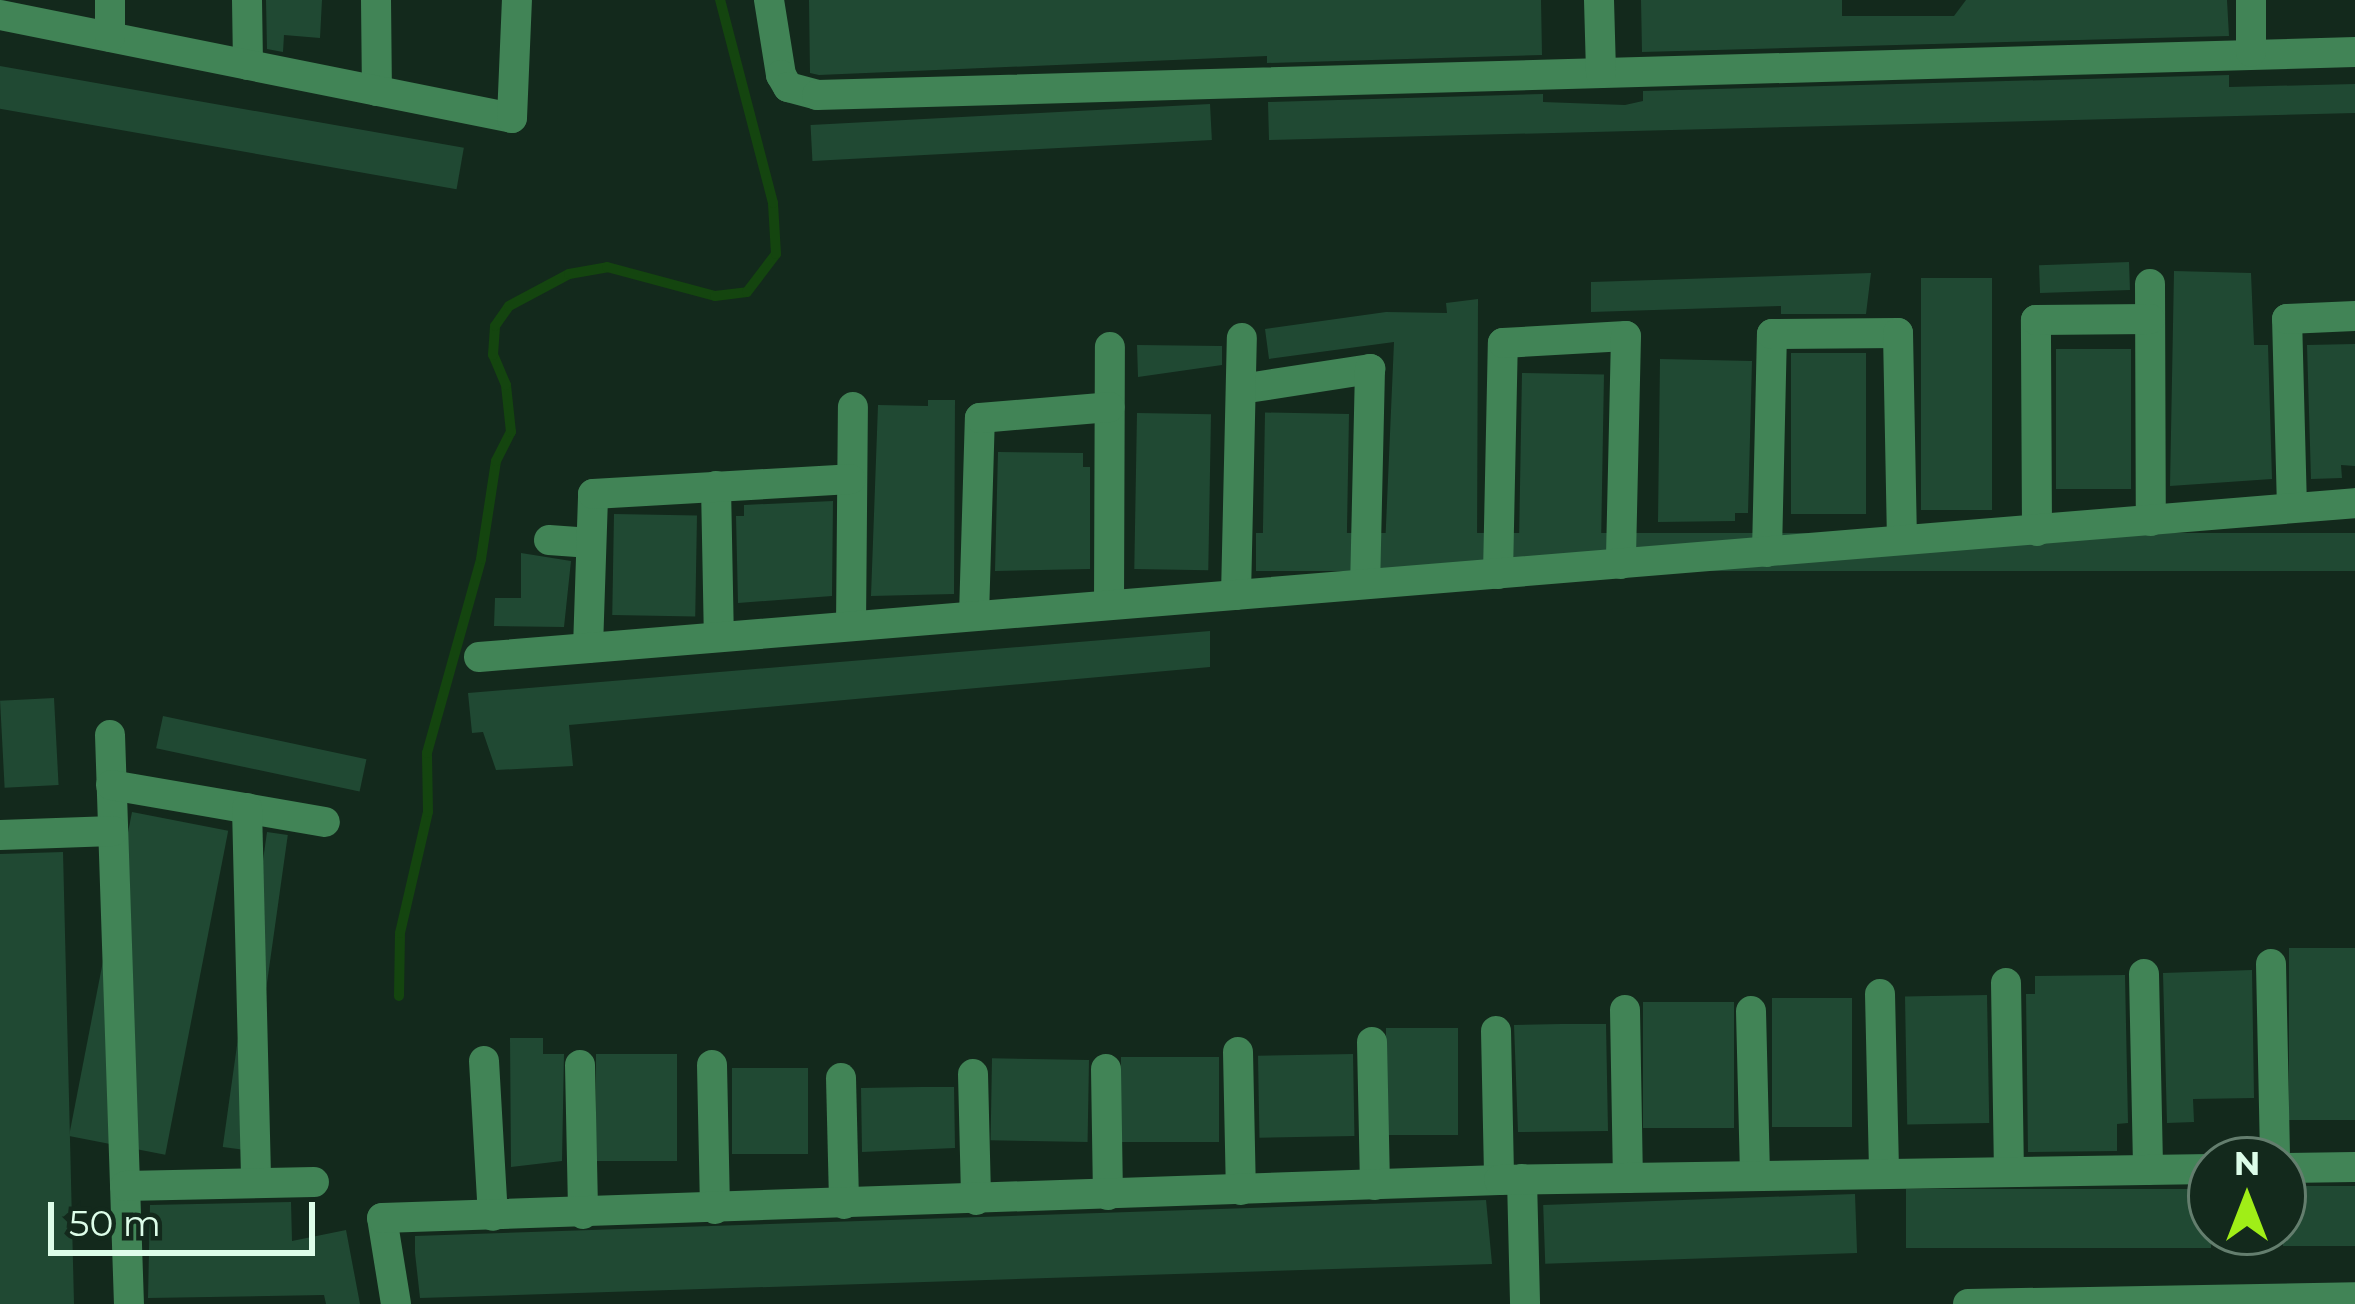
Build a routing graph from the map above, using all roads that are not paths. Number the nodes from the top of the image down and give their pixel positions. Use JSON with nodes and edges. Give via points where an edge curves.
{"nodes":[{"id":1,"x":110,"y":0,"type":"edge"},
{"id":2,"x":247,"y":0,"type":"edge"},
{"id":3,"x":376,"y":0,"type":"edge"},
{"id":4,"x":517,"y":0,"type":"edge"},
{"id":5,"x":770,"y":0,"type":"edge"},
{"id":6,"x":1600,"y":0,"type":"edge"},
{"id":7,"x":2251,"y":0,"type":"edge"},
{"id":8,"x":0,"y":15,"type":"edge"},
{"id":9,"x":110,"y":38,"type":"junction"},
{"id":10,"x":2251,"y":52,"type":"junction"},
{"id":11,"x":2355,"y":52,"type":"edge"},
{"id":12,"x":248,"y":65,"type":"junction"},
{"id":13,"x":1601,"y":73,"type":"junction"},
{"id":14,"x":376,"y":91,"type":"junction"},
{"id":15,"x":2150,"y":284,"type":"dead end"},
{"id":16,"x":2355,"y":316,"type":"edge"},
{"id":17,"x":2150,"y":319,"type":"junction"},
{"id":18,"x":1242,"y":338,"type":"dead end"},
{"id":19,"x":1110,"y":347,"type":"dead end"},
{"id":20,"x":1241,"y":389,"type":"junction"},
{"id":21,"x":853,"y":407,"type":"dead end"},
{"id":22,"x":1110,"y":407,"type":"junction"},
{"id":23,"x":851,"y":479,"type":"junction"},
{"id":24,"x":716,"y":486,"type":"junction"},
{"id":25,"x":2355,"y":503,"type":"edge"},
{"id":26,"x":2292,"y":508,"type":"junction"},
{"id":27,"x":2150,"y":521,"type":"junction"},
{"id":28,"x":2037,"y":531,"type":"junction"},
{"id":29,"x":549,"y":540,"type":"dead end"},
{"id":30,"x":1902,"y":540,"type":"junction"},
{"id":31,"x":591,"y":542,"type":"junction"},
{"id":32,"x":1767,"y":552,"type":"junction"},
{"id":33,"x":1621,"y":564,"type":"junction"},
{"id":34,"x":1498,"y":574,"type":"junction"},
{"id":35,"x":1366,"y":584,"type":"junction"},
{"id":36,"x":1236,"y":595,"type":"junction"},
{"id":37,"x":1108,"y":605,"type":"junction"},
{"id":38,"x":974,"y":616,"type":"junction"},
{"id":39,"x":850,"y":626,"type":"junction"},
{"id":40,"x":719,"y":637,"type":"junction"},
{"id":41,"x":588,"y":648,"type":"junction"},
{"id":42,"x":479,"y":657,"type":"dead end"},
{"id":43,"x":110,"y":735,"type":"dead end"},
{"id":44,"x":111,"y":785,"type":"junction"},
{"id":45,"x":247,"y":808,"type":"junction"},
{"id":46,"x":325,"y":822,"type":"dead end"},
{"id":47,"x":113,"y":832,"type":"junction"},
{"id":48,"x":0,"y":835,"type":"edge"},
{"id":49,"x":2272,"y":964,"type":"dead end"},
{"id":50,"x":2144,"y":974,"type":"dead end"},
{"id":51,"x":2006,"y":983,"type":"dead end"},
{"id":52,"x":1880,"y":994,"type":"dead end"},
{"id":53,"x":1625,"y":1010,"type":"dead end"},
{"id":54,"x":1751,"y":1011,"type":"dead end"},
{"id":55,"x":1496,"y":1031,"type":"dead end"},
{"id":56,"x":1372,"y":1042,"type":"dead end"},
{"id":57,"x":1238,"y":1052,"type":"dead end"},
{"id":58,"x":484,"y":1061,"type":"dead end"},
{"id":59,"x":712,"y":1065,"type":"dead end"},
{"id":60,"x":580,"y":1066,"type":"dead end"},
{"id":61,"x":1106,"y":1069,"type":"dead end"},
{"id":62,"x":973,"y":1074,"type":"dead end"},
{"id":63,"x":841,"y":1078,"type":"dead end"},
{"id":64,"x":2275,"y":1136,"type":"edge"},
{"id":65,"x":2355,"y":1167,"type":"edge"},
{"id":66,"x":2307,"y":1168,"type":"edge"},
{"id":67,"x":2187,"y":1169,"type":"edge"},
{"id":68,"x":2148,"y":1170,"type":"junction"},
{"id":69,"x":2009,"y":1172,"type":"junction"},
{"id":70,"x":1884,"y":1174,"type":"junction"},
{"id":71,"x":1755,"y":1176,"type":"junction"},
{"id":72,"x":1628,"y":1178,"type":"junction"},
{"id":73,"x":1510,"y":1180,"type":"junction"},
{"id":74,"x":314,"y":1182,"type":"dead end"},
{"id":75,"x":256,"y":1183,"type":"junction"},
{"id":76,"x":1375,"y":1185,"type":"junction"},
{"id":77,"x":125,"y":1186,"type":"junction"},
{"id":78,"x":1241,"y":1190,"type":"junction"},
{"id":79,"x":1108,"y":1195,"type":"junction"},
{"id":80,"x":976,"y":1200,"type":"junction"},
{"id":81,"x":844,"y":1204,"type":"junction"},
{"id":82,"x":715,"y":1209,"type":"junction"},
{"id":83,"x":583,"y":1214,"type":"junction"},
{"id":84,"x":493,"y":1216,"type":"junction"},
{"id":85,"x":2355,"y":1297,"type":"edge"},
{"id":86,"x":129,"y":1304,"type":"edge"},
{"id":87,"x":396,"y":1304,"type":"edge"},
{"id":88,"x":1525,"y":1304,"type":"edge"},
{"id":89,"x":1968,"y":1304,"type":"edge"}],
"edges":[{"from":1,"to":9,"type":"street"},
{"from":2,"to":12,"type":"street"},
{"from":3,"to":14,"type":"street"},
{"from":4,"to":14,"type":"street","via":[[512,118]]},
{"from":5,"to":13,"type":"street","via":[[781,75],[802,94]]},
{"from":6,"to":13,"type":"street"},
{"from":7,"to":10,"type":"street"},
{"from":8,"to":9,"type":"street"},
{"from":9,"to":12,"type":"street"},
{"from":10,"to":11,"type":"street"},
{"from":10,"to":13,"type":"street"},
{"from":12,"to":14,"type":"street"},
{"from":15,"to":17,"type":"street"},
{"from":16,"to":26,"type":"street","via":[[2287,319]]},
{"from":17,"to":27,"type":"street"},
{"from":17,"to":28,"type":"street","via":[[2036,320]]},
{"from":18,"to":20,"type":"street"},
{"from":19,"to":22,"type":"street"},
{"from":20,"to":35,"type":"street","via":[[1370,369]]},
{"from":20,"to":36,"type":"street"},
{"from":21,"to":23,"type":"street"},
{"from":22,"to":37,"type":"street"},
{"from":22,"to":38,"type":"street","via":[[980,418]]},
{"from":23,"to":24,"type":"street"},
{"from":23,"to":39,"type":"street"},
{"from":24,"to":31,"type":"street","via":[[593,494]]},
{"from":24,"to":40,"type":"street"},
{"from":25,"to":26,"type":"street"},
{"from":26,"to":27,"type":"street"},
{"from":27,"to":28,"type":"street"},
{"from":28,"to":30,"type":"street"},
{"from":29,"to":31,"type":"street"},
{"from":30,"to":32,"type":"street"},
{"from":30,"to":32,"type":"street","via":[[1898,333],[1772,334]]},
{"from":31,"to":41,"type":"street"},
{"from":32,"to":33,"type":"street"},
{"from":33,"to":34,"type":"street"},
{"from":33,"to":34,"type":"street","via":[[1626,336],[1502,343]]},
{"from":34,"to":35,"type":"street"},
{"from":35,"to":36,"type":"street"},
{"from":36,"to":37,"type":"street"},
{"from":37,"to":38,"type":"street"},
{"from":38,"to":39,"type":"street"},
{"from":39,"to":40,"type":"street"},
{"from":40,"to":41,"type":"street"},
{"from":41,"to":42,"type":"street"},
{"from":43,"to":44,"type":"street"},
{"from":44,"to":45,"type":"street"},
{"from":44,"to":47,"type":"street"},
{"from":45,"to":46,"type":"street"},
{"from":45,"to":75,"type":"street"},
{"from":47,"to":48,"type":"street"},
{"from":47,"to":77,"type":"street"},
{"from":49,"to":64,"type":"street"},
{"from":50,"to":68,"type":"street"},
{"from":51,"to":69,"type":"street"},
{"from":52,"to":70,"type":"street"},
{"from":53,"to":72,"type":"street"},
{"from":54,"to":71,"type":"street"},
{"from":55,"to":73,"type":"street"},
{"from":56,"to":76,"type":"street"},
{"from":57,"to":78,"type":"street"},
{"from":58,"to":84,"type":"street"},
{"from":59,"to":82,"type":"street"},
{"from":60,"to":83,"type":"street"},
{"from":61,"to":79,"type":"street"},
{"from":62,"to":80,"type":"street"},
{"from":63,"to":81,"type":"street"},
{"from":65,"to":66,"type":"street"},
{"from":67,"to":68,"type":"street"},
{"from":68,"to":69,"type":"street"},
{"from":69,"to":70,"type":"street"},
{"from":70,"to":71,"type":"street"},
{"from":71,"to":72,"type":"street"},
{"from":72,"to":73,"type":"street"},
{"from":73,"to":76,"type":"street"},
{"from":73,"to":88,"type":"street"},
{"from":74,"to":75,"type":"street"},
{"from":75,"to":77,"type":"street"},
{"from":76,"to":78,"type":"street"},
{"from":77,"to":86,"type":"street"},
{"from":78,"to":79,"type":"street"},
{"from":79,"to":80,"type":"street"},
{"from":80,"to":81,"type":"street"},
{"from":81,"to":82,"type":"street"},
{"from":82,"to":83,"type":"street"},
{"from":83,"to":84,"type":"street"},
{"from":84,"to":87,"type":"street","via":[[382,1219]]},
{"from":85,"to":89,"type":"street"}]}
